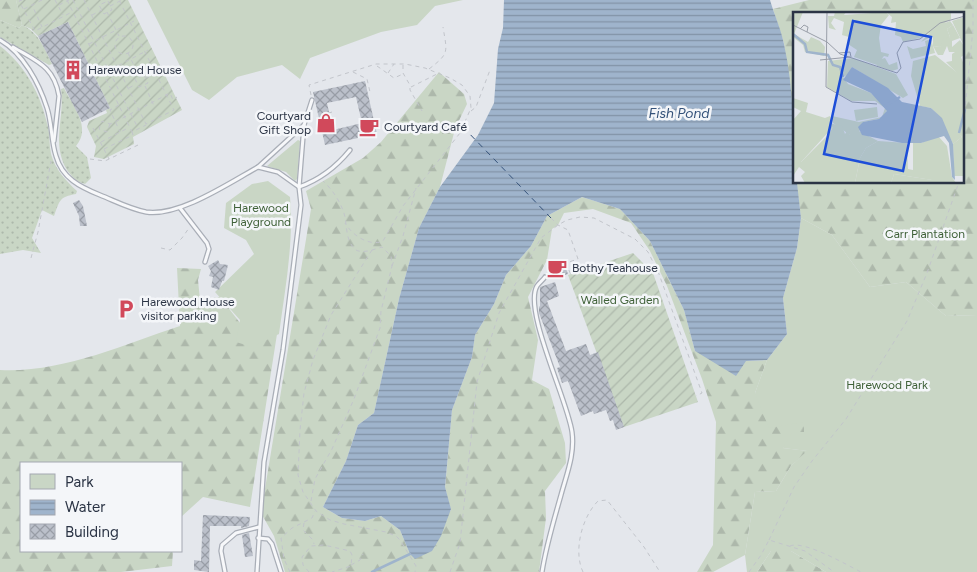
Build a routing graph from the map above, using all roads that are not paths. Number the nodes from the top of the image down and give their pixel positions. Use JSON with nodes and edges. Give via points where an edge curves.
{"nodes":[{"id":1,"x":0,"y":40,"type":"edge"},
{"id":2,"x":11,"y":46,"type":"junction"},
{"id":3,"x":312,"y":100,"type":"road end"},
{"id":4,"x":304,"y":125,"type":"junction"},
{"id":5,"x":54,"y":147,"type":"junction"},
{"id":6,"x":350,"y":150,"type":"dead end"},
{"id":7,"x":258,"y":167,"type":"junction"},
{"id":8,"x":299,"y":187,"type":"junction"},
{"id":9,"x":180,"y":208,"type":"junction"},
{"id":10,"x":206,"y":262,"type":"dead end"},
{"id":11,"x":545,"y":278,"type":"dead end"},
{"id":12,"x":259,"y":527,"type":"junction"},
{"id":13,"x":258,"y":538,"type":"junction"},
{"id":14,"x":225,"y":572,"type":"edge"},
{"id":15,"x":257,"y":572,"type":"edge"},
{"id":16,"x":281,"y":572,"type":"edge"},
{"id":17,"x":542,"y":572,"type":"edge"}],
"edges":[{"from":1,"to":2,"type":"lane"},
{"from":2,"to":5,"type":"lane","via":[[32,74],[47,108]]},
{"from":2,"to":5,"type":"lane","via":[[44,65],[58,89]]},
{"from":3,"to":4,"type":"lane"},
{"from":4,"to":7,"type":"lane"},
{"from":4,"to":8,"type":"lane"},
{"from":5,"to":9,"type":"lane","via":[[56,158],[67,177],[93,193],[146,212]]},
{"from":6,"to":8,"type":"lane","via":[[340,163]]},
{"from":7,"to":8,"type":"lane","via":[[278,172]]},
{"from":7,"to":9,"type":"lane"},
{"from":8,"to":12,"type":"lane","via":[[301,205],[283,350],[264,462]]},
{"from":9,"to":10,"type":"lane","via":[[207,243]]},
{"from":11,"to":17,"type":"lane","via":[[537,286],[534,300],[548,360],[572,431],[572,456]]},
{"from":12,"to":13,"type":"lane"},
{"from":12,"to":14,"type":"lane","via":[[236,533],[222,545]]},
{"from":13,"to":15,"type":"lane"},
{"from":13,"to":16,"type":"lane","via":[[268,539],[272,544]]}]}
